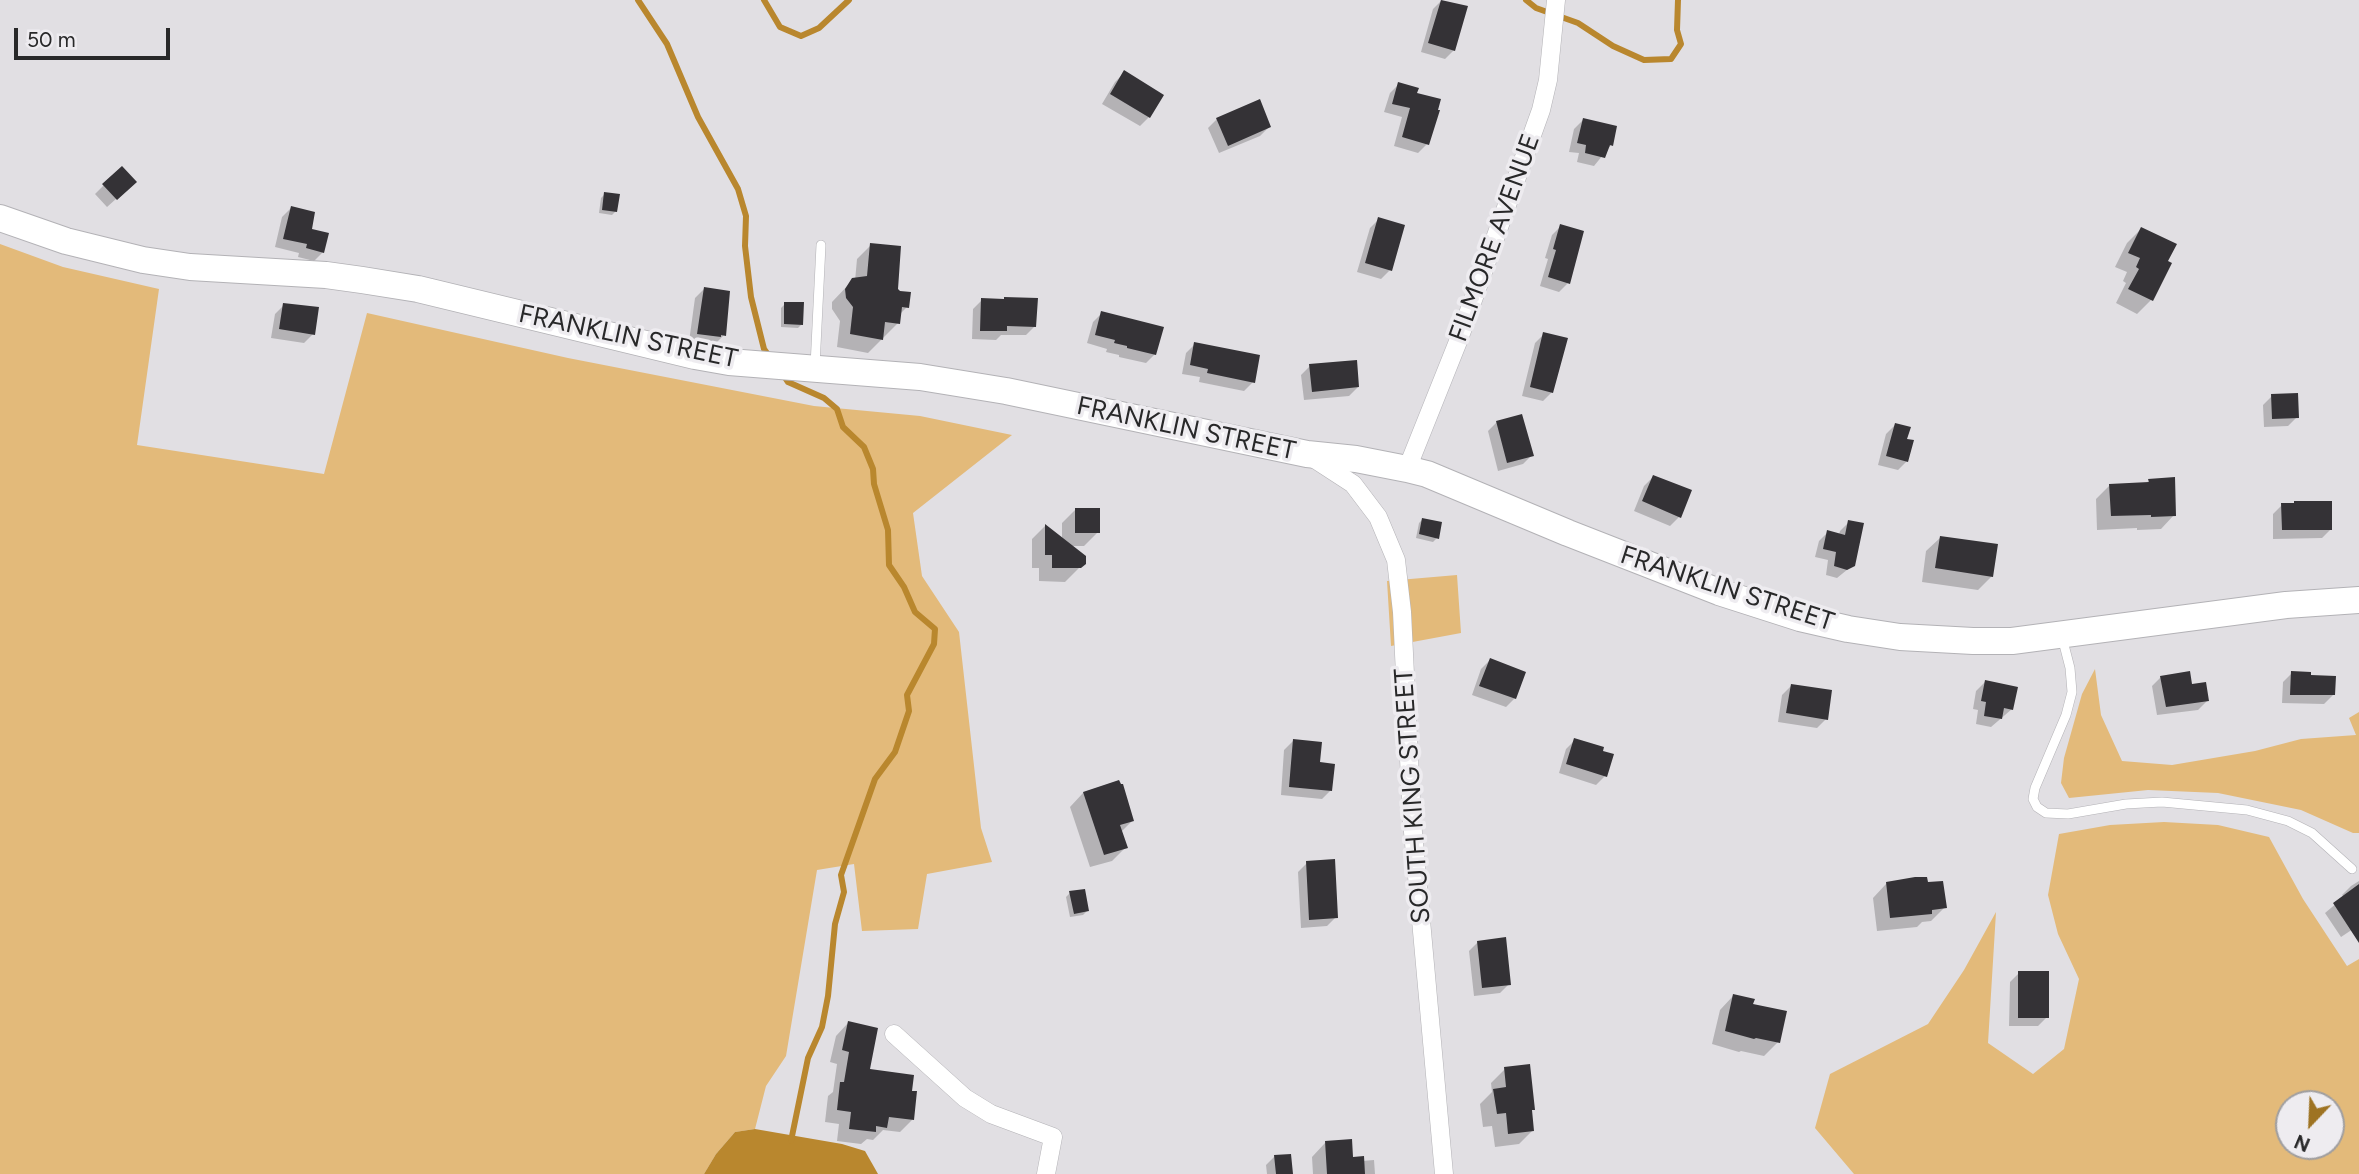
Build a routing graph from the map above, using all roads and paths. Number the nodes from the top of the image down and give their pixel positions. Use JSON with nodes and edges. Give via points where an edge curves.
{"nodes":[{"id":1,"x":1556,"y":3,"type":"edge"},
{"id":2,"x":0,"y":218,"type":"edge"},
{"id":3,"x":821,"y":245,"type":"dead end"},
{"id":4,"x":815,"y":368,"type":"junction"},
{"id":5,"x":1307,"y":454,"type":"junction"},
{"id":6,"x":1407,"y":469,"type":"junction"},
{"id":7,"x":2359,"y":600,"type":"edge"},
{"id":8,"x":2061,"y":636,"type":"junction"},
{"id":9,"x":2353,"y":869,"type":"dead end"},
{"id":10,"x":894,"y":1034,"type":"dead end"},
{"id":11,"x":1046,"y":1174,"type":"edge"},
{"id":12,"x":1444,"y":1174,"type":"edge"}],
"edges":[{"from":1,"to":6,"type":"street","name":"FILMORE AVENUE","via":[[1548,80],[1519,174]]},
{"from":2,"to":4,"type":"main road","name":"FRANKLIN STREET","via":[[143,260],[362,280],[418,289],[695,356]]},
{"from":3,"to":4,"type":"lane"},
{"from":4,"to":5,"type":"main road","name":"FRANKLIN STREET","via":[[920,377],[1006,391]]},
{"from":5,"to":6,"type":"main road","name":"FRANKLIN STREET"},
{"from":5,"to":12,"type":"street","name":"SOUTH KING STREET","via":[[1353,484],[1378,517],[1396,560],[1412,821]]},
{"from":6,"to":8,"type":"main road","name":"FRANKLIN STREET","via":[[1719,592],[1800,618],[1900,637],[1973,641]]},
{"from":7,"to":8,"type":"main road","name":"FRANKLIN STREET"},
{"from":8,"to":9,"type":"lane","via":[[2072,692],[2035,789],[2037,807],[2046,813],[2068,814],[2162,802],[2247,810],[2312,833]]},
{"from":10,"to":11,"type":"street","via":[[965,1098],[991,1114],[1054,1137]]}]}
